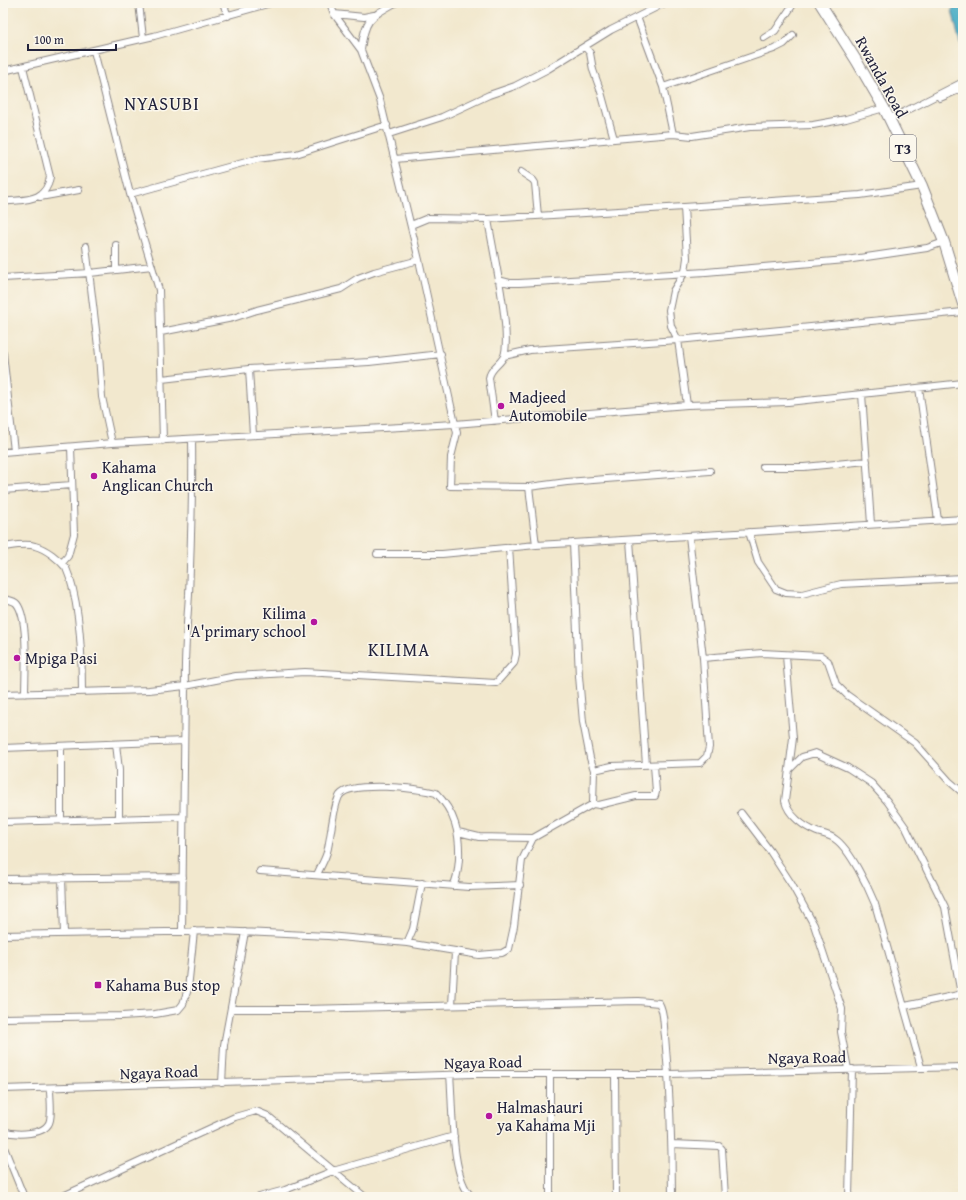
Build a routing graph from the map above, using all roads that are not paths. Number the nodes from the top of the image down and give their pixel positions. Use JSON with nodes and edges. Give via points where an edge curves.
{"nodes":[{"id":1,"x":139,"y":3,"type":"edge"},
{"id":2,"x":223,"y":3,"type":"edge"},
{"id":3,"x":272,"y":3,"type":"edge"},
{"id":4,"x":330,"y":3,"type":"edge"},
{"id":5,"x":395,"y":3,"type":"edge"},
{"id":6,"x":665,"y":3,"type":"edge"},
{"id":7,"x":794,"y":3,"type":"edge"},
{"id":8,"x":820,"y":3,"type":"edge"},
{"id":9,"x":334,"y":14,"type":"junction"},
{"id":10,"x":228,"y":16,"type":"junction"},
{"id":11,"x":374,"y":16,"type":"junction"},
{"id":12,"x":637,"y":17,"type":"junction"},
{"id":13,"x":793,"y":35,"type":"dead end"},
{"id":14,"x":143,"y":38,"type":"junction"},
{"id":15,"x":764,"y":38,"type":"dead end"},
{"id":16,"x":585,"y":47,"type":"junction"},
{"id":17,"x":361,"y":50,"type":"junction"},
{"id":18,"x":94,"y":51,"type":"junction"},
{"id":19,"x":23,"y":67,"type":"junction"},
{"id":20,"x":3,"y":71,"type":"edge"},
{"id":21,"x":963,"y":82,"type":"edge"},
{"id":22,"x":663,"y":86,"type":"junction"},
{"id":23,"x":963,"y":88,"type":"edge"},
{"id":24,"x":936,"y":97,"type":"junction"},
{"id":25,"x":884,"y":108,"type":"junction"},
{"id":26,"x":889,"y":118,"type":"junction"},
{"id":27,"x":387,"y":125,"type":"junction"},
{"id":28,"x":389,"y":134,"type":"junction"},
{"id":29,"x":673,"y":134,"type":"junction"},
{"id":30,"x":614,"y":138,"type":"junction"},
{"id":31,"x":395,"y":159,"type":"junction"},
{"id":32,"x":521,"y":172,"type":"dead end"},
{"id":33,"x":922,"y":186,"type":"junction"},
{"id":34,"x":79,"y":190,"type":"dead end"},
{"id":35,"x":130,"y":194,"type":"junction"},
{"id":36,"x":38,"y":197,"type":"junction"},
{"id":37,"x":3,"y":202,"type":"edge"},
{"id":38,"x":684,"y":207,"type":"junction"},
{"id":39,"x":538,"y":216,"type":"junction"},
{"id":40,"x":488,"y":219,"type":"junction"},
{"id":41,"x":411,"y":224,"type":"junction"},
{"id":42,"x":944,"y":242,"type":"junction"},
{"id":43,"x":116,"y":245,"type":"dead end"},
{"id":44,"x":86,"y":246,"type":"dead end"},
{"id":45,"x":419,"y":260,"type":"junction"},
{"id":46,"x":152,"y":266,"type":"junction"},
{"id":47,"x":116,"y":270,"type":"junction"},
{"id":48,"x":685,"y":272,"type":"junction"},
{"id":49,"x":90,"y":273,"type":"junction"},
{"id":50,"x":3,"y":278,"type":"edge"},
{"id":51,"x":498,"y":280,"type":"junction"},
{"id":52,"x":963,"y":304,"type":"edge"},
{"id":53,"x":963,"y":312,"type":"edge"},
{"id":54,"x":161,"y":332,"type":"junction"},
{"id":55,"x":678,"y":340,"type":"junction"},
{"id":56,"x":3,"y":353,"type":"edge"},
{"id":57,"x":440,"y":354,"type":"junction"},
{"id":58,"x":504,"y":356,"type":"junction"},
{"id":59,"x":249,"y":369,"type":"junction"},
{"id":60,"x":162,"y":378,"type":"junction"},
{"id":61,"x":963,"y":383,"type":"edge"},
{"id":62,"x":919,"y":388,"type":"junction"},
{"id":63,"x":862,"y":394,"type":"junction"},
{"id":64,"x":687,"y":405,"type":"junction"},
{"id":65,"x":494,"y":421,"type":"junction"},
{"id":66,"x":455,"y":424,"type":"junction"},
{"id":67,"x":254,"y":436,"type":"junction"},
{"id":68,"x":192,"y":439,"type":"junction"},
{"id":69,"x":163,"y":441,"type":"junction"},
{"id":70,"x":112,"y":443,"type":"junction"},
{"id":71,"x":71,"y":447,"type":"junction"},
{"id":72,"x":14,"y":451,"type":"junction"},
{"id":73,"x":3,"y":452,"type":"edge"},
{"id":74,"x":867,"y":462,"type":"junction"},
{"id":75,"x":763,"y":467,"type":"dead end"},
{"id":76,"x":710,"y":471,"type":"dead end"},
{"id":77,"x":72,"y":485,"type":"junction"},
{"id":78,"x":529,"y":487,"type":"junction"},
{"id":79,"x":3,"y":490,"type":"edge"},
{"id":80,"x":963,"y":519,"type":"edge"},
{"id":81,"x":938,"y":520,"type":"junction"},
{"id":82,"x":871,"y":524,"type":"junction"},
{"id":83,"x":749,"y":532,"type":"junction"},
{"id":84,"x":689,"y":536,"type":"junction"},
{"id":85,"x":630,"y":540,"type":"junction"},
{"id":86,"x":573,"y":544,"type":"junction"},
{"id":87,"x":536,"y":545,"type":"junction"},
{"id":88,"x":3,"y":547,"type":"edge"},
{"id":89,"x":509,"y":548,"type":"junction"},
{"id":90,"x":377,"y":554,"type":"dead end"},
{"id":91,"x":62,"y":563,"type":"junction"},
{"id":92,"x":963,"y":578,"type":"edge"},
{"id":93,"x":3,"y":600,"type":"edge"},
{"id":94,"x":786,"y":656,"type":"junction"},
{"id":95,"x":703,"y":658,"type":"junction"},
{"id":96,"x":185,"y":686,"type":"junction"},
{"id":97,"x":82,"y":692,"type":"junction"},
{"id":98,"x":3,"y":694,"type":"edge"},
{"id":99,"x":25,"y":694,"type":"junction"},
{"id":100,"x":184,"y":741,"type":"junction"},
{"id":101,"x":116,"y":744,"type":"junction"},
{"id":102,"x":61,"y":746,"type":"junction"},
{"id":103,"x":3,"y":748,"type":"edge"},
{"id":104,"x":646,"y":765,"type":"junction"},
{"id":105,"x":654,"y":765,"type":"junction"},
{"id":106,"x":790,"y":769,"type":"junction"},
{"id":107,"x":594,"y":770,"type":"junction"},
{"id":108,"x":963,"y":793,"type":"edge"},
{"id":109,"x":593,"y":804,"type":"junction"},
{"id":110,"x":741,"y":814,"type":"dead end"},
{"id":111,"x":182,"y":817,"type":"junction"},
{"id":112,"x":119,"y":819,"type":"junction"},
{"id":113,"x":61,"y":821,"type":"junction"},
{"id":114,"x":3,"y":822,"type":"edge"},
{"id":115,"x":458,"y":832,"type":"junction"},
{"id":116,"x":533,"y":838,"type":"junction"},
{"id":117,"x":260,"y":871,"type":"dead end"},
{"id":118,"x":317,"y":875,"type":"junction"},
{"id":119,"x":183,"y":877,"type":"junction"},
{"id":120,"x":62,"y":878,"type":"junction"},
{"id":121,"x":3,"y":879,"type":"edge"},
{"id":122,"x":422,"y":883,"type":"junction"},
{"id":123,"x":520,"y":885,"type":"junction"},
{"id":124,"x":453,"y":886,"type":"junction"},
{"id":125,"x":182,"y":931,"type":"junction"},
{"id":126,"x":194,"y":931,"type":"junction"},
{"id":127,"x":245,"y":932,"type":"junction"},
{"id":128,"x":64,"y":934,"type":"junction"},
{"id":129,"x":3,"y":935,"type":"edge"},
{"id":130,"x":407,"y":943,"type":"junction"},
{"id":131,"x":455,"y":952,"type":"junction"},
{"id":132,"x":962,"y":994,"type":"edge"},
{"id":133,"x":452,"y":1005,"type":"junction"},
{"id":134,"x":904,"y":1006,"type":"junction"},
{"id":135,"x":231,"y":1009,"type":"junction"},
{"id":136,"x":3,"y":1018,"type":"edge"},
{"id":137,"x":921,"y":1067,"type":"junction"},
{"id":138,"x":963,"y":1067,"type":"edge"},
{"id":139,"x":850,"y":1069,"type":"junction"},
{"id":140,"x":550,"y":1074,"type":"junction"},
{"id":141,"x":615,"y":1074,"type":"junction"},
{"id":142,"x":669,"y":1074,"type":"junction"},
{"id":143,"x":450,"y":1075,"type":"junction"},
{"id":144,"x":222,"y":1083,"type":"junction"},
{"id":145,"x":3,"y":1089,"type":"edge"},
{"id":146,"x":50,"y":1089,"type":"junction"},
{"id":147,"x":3,"y":1131,"type":"edge"},
{"id":148,"x":454,"y":1136,"type":"junction"},
{"id":149,"x":672,"y":1144,"type":"junction"},
{"id":150,"x":3,"y":1145,"type":"edge"},
{"id":151,"x":333,"y":1171,"type":"junction"},
{"id":152,"x":24,"y":1197,"type":"edge"},
{"id":153,"x":61,"y":1197,"type":"edge"},
{"id":154,"x":259,"y":1197,"type":"edge"},
{"id":155,"x":365,"y":1197,"type":"edge"},
{"id":156,"x":472,"y":1197,"type":"edge"},
{"id":157,"x":550,"y":1197,"type":"edge"},
{"id":158,"x":616,"y":1197,"type":"edge"},
{"id":159,"x":672,"y":1197,"type":"edge"},
{"id":160,"x":725,"y":1197,"type":"edge"},
{"id":161,"x":849,"y":1197,"type":"edge"}],
"edges":[{"from":1,"to":14,"type":"street"},
{"from":2,"to":10,"type":"street"},
{"from":3,"to":10,"type":"street"},
{"from":4,"to":9,"type":"street"},
{"from":5,"to":11,"type":"street"},
{"from":6,"to":12,"type":"street"},
{"from":7,"to":15,"type":"street","via":[[775,31]]},
{"from":8,"to":25,"type":"highway","name":"Rwanda Road","number":"T3"},
{"from":9,"to":11,"type":"street","via":[[364,18]]},
{"from":9,"to":17,"type":"street"},
{"from":10,"to":14,"type":"street"},
{"from":11,"to":17,"type":"street","via":[[364,30]]},
{"from":12,"to":16,"type":"street"},
{"from":12,"to":22,"type":"street"},
{"from":13,"to":22,"type":"street","via":[[774,49]]},
{"from":14,"to":18,"type":"street"},
{"from":16,"to":28,"type":"street","via":[[515,86],[442,118]]},
{"from":16,"to":30,"type":"street","via":[[590,53]]},
{"from":17,"to":27,"type":"street"},
{"from":18,"to":19,"type":"street"},
{"from":18,"to":35,"type":"street"},
{"from":19,"to":20,"type":"street"},
{"from":19,"to":36,"type":"street","via":[[50,177],[46,189]]},
{"from":21,"to":24,"type":"street"},
{"from":22,"to":29,"type":"street"},
{"from":23,"to":24,"type":"street","via":[[941,98]]},
{"from":24,"to":26,"type":"street"},
{"from":25,"to":26,"type":"highway","name":"Rwanda Road","number":"T3"},
{"from":25,"to":29,"type":"street","via":[[828,123],[750,127],[692,136]]},
{"from":26,"to":33,"type":"highway","name":"Rwanda Road","number":"T3"},
{"from":27,"to":28,"type":"street"},
{"from":27,"to":35,"type":"street","via":[[296,154],[257,159]]},
{"from":28,"to":31,"type":"street"},
{"from":29,"to":30,"type":"street"},
{"from":30,"to":31,"type":"street"},
{"from":31,"to":41,"type":"street"},
{"from":32,"to":39,"type":"street","via":[[535,183]]},
{"from":33,"to":38,"type":"street","via":[[860,195]]},
{"from":33,"to":42,"type":"highway","name":"Rwanda Road","number":"T3"},
{"from":34,"to":36,"type":"street"},
{"from":35,"to":46,"type":"street"},
{"from":36,"to":37,"type":"street"},
{"from":38,"to":39,"type":"street"},
{"from":38,"to":48,"type":"street","via":[[687,249]]},
{"from":39,"to":40,"type":"street"},
{"from":40,"to":41,"type":"street","via":[[428,218]]},
{"from":40,"to":51,"type":"street"},
{"from":41,"to":45,"type":"street"},
{"from":42,"to":48,"type":"street","via":[[927,248],[846,260]]},
{"from":42,"to":52,"type":"highway","name":"Rwanda Road","number":"T3"},
{"from":43,"to":47,"type":"street"},
{"from":44,"to":49,"type":"street"},
{"from":45,"to":54,"type":"street","via":[[374,272],[340,289],[233,318]]},
{"from":45,"to":57,"type":"street"},
{"from":46,"to":47,"type":"street"},
{"from":46,"to":54,"type":"street","via":[[159,290]]},
{"from":47,"to":49,"type":"street"},
{"from":48,"to":51,"type":"street","via":[[519,283]]},
{"from":48,"to":55,"type":"street","via":[[674,287],[669,306],[671,326]]},
{"from":49,"to":50,"type":"street"},
{"from":49,"to":70,"type":"street","via":[[102,397]]},
{"from":51,"to":58,"type":"street","via":[[506,335]]},
{"from":53,"to":55,"type":"street"},
{"from":54,"to":60,"type":"street"},
{"from":55,"to":58,"type":"street","via":[[530,350]]},
{"from":55,"to":64,"type":"street"},
{"from":56,"to":72,"type":"street"},
{"from":57,"to":59,"type":"street","via":[[369,362]]},
{"from":57,"to":66,"type":"street"},
{"from":58,"to":65,"type":"street","via":[[489,373]]},
{"from":59,"to":60,"type":"street"},
{"from":59,"to":67,"type":"street"},
{"from":60,"to":69,"type":"street"},
{"from":61,"to":62,"type":"street"},
{"from":62,"to":63,"type":"street"},
{"from":62,"to":81,"type":"street"},
{"from":63,"to":64,"type":"street","via":[[788,402]]},
{"from":63,"to":74,"type":"street"},
{"from":64,"to":65,"type":"street"},
{"from":65,"to":66,"type":"street"},
{"from":66,"to":67,"type":"street"},
{"from":66,"to":78,"type":"street","via":[[457,433],[451,457],[450,486]]},
{"from":67,"to":68,"type":"street"},
{"from":68,"to":69,"type":"street"},
{"from":68,"to":96,"type":"street","via":[[193,508],[184,658]]},
{"from":69,"to":70,"type":"street"},
{"from":70,"to":71,"type":"street"},
{"from":71,"to":72,"type":"street"},
{"from":71,"to":77,"type":"street"},
{"from":72,"to":73,"type":"street"},
{"from":74,"to":75,"type":"street"},
{"from":74,"to":82,"type":"street"},
{"from":76,"to":78,"type":"street"},
{"from":77,"to":79,"type":"street"},
{"from":77,"to":91,"type":"street","via":[[74,534],[68,556]]},
{"from":78,"to":87,"type":"street"},
{"from":80,"to":81,"type":"street"},
{"from":81,"to":82,"type":"street"},
{"from":82,"to":83,"type":"street"},
{"from":83,"to":84,"type":"street"},
{"from":83,"to":92,"type":"street","via":[[758,562],[776,589],[786,593],[802,594],[840,584]]},
{"from":84,"to":85,"type":"street"},
{"from":84,"to":95,"type":"street"},
{"from":85,"to":86,"type":"street"},
{"from":85,"to":104,"type":"street"},
{"from":86,"to":87,"type":"street"},
{"from":86,"to":107,"type":"street","via":[[583,722]]},
{"from":87,"to":89,"type":"street"},
{"from":88,"to":91,"type":"street","via":[[34,546],[45,550]]},
{"from":89,"to":90,"type":"street","via":[[442,554]]},
{"from":89,"to":96,"type":"street","via":[[516,654],[514,664],[496,683],[305,672],[236,676]]},
{"from":91,"to":97,"type":"street","via":[[68,573],[75,605],[81,654]]},
{"from":93,"to":99,"type":"street","via":[[18,604],[24,623]]},
{"from":94,"to":95,"type":"street","via":[[762,653]]},
{"from":94,"to":106,"type":"street","via":[[793,738]]},
{"from":94,"to":108,"type":"street","via":[[821,656],[828,661],[836,684],[847,695],[916,743],[948,781]]},
{"from":95,"to":105,"type":"street","via":[[709,747],[707,756],[700,763]]},
{"from":96,"to":97,"type":"street"},
{"from":96,"to":100,"type":"street"},
{"from":97,"to":99,"type":"street"},
{"from":98,"to":99,"type":"street"},
{"from":100,"to":101,"type":"street"},
{"from":100,"to":111,"type":"street"},
{"from":101,"to":102,"type":"street"},
{"from":101,"to":112,"type":"street"},
{"from":102,"to":103,"type":"street"},
{"from":102,"to":113,"type":"street"},
{"from":104,"to":105,"type":"street"},
{"from":104,"to":107,"type":"street","via":[[612,766]]},
{"from":105,"to":109,"type":"street","via":[[655,796],[636,796],[599,805]]},
{"from":106,"to":132,"type":"street","via":[[805,755],[815,753],[848,768],[871,784],[887,801],[906,828],[945,907]]},
{"from":106,"to":134,"type":"street","via":[[786,808],[798,821],[835,839],[856,866],[874,904]]},
{"from":107,"to":109,"type":"street"},
{"from":109,"to":116,"type":"street"},
{"from":110,"to":139,"type":"street","via":[[770,851],[814,925],[842,1009],[841,1032]]},
{"from":111,"to":112,"type":"street"},
{"from":111,"to":119,"type":"street"},
{"from":112,"to":113,"type":"street"},
{"from":113,"to":114,"type":"street"},
{"from":115,"to":116,"type":"street","via":[[479,838]]},
{"from":115,"to":118,"type":"street","via":[[452,814],[436,793],[388,786],[347,790],[341,794],[337,802],[326,854]]},
{"from":115,"to":124,"type":"street","via":[[457,879]]},
{"from":116,"to":123,"type":"street","via":[[522,860]]},
{"from":117,"to":118,"type":"street"},
{"from":118,"to":122,"type":"street"},
{"from":119,"to":120,"type":"street"},
{"from":119,"to":125,"type":"street"},
{"from":120,"to":121,"type":"street"},
{"from":120,"to":128,"type":"street"},
{"from":122,"to":124,"type":"street"},
{"from":122,"to":130,"type":"street"},
{"from":123,"to":124,"type":"street"},
{"from":123,"to":131,"type":"street","via":[[518,909],[509,949],[492,955]]},
{"from":125,"to":126,"type":"street"},
{"from":125,"to":128,"type":"street"},
{"from":126,"to":127,"type":"street"},
{"from":126,"to":136,"type":"street","via":[[188,989],[178,1010],[121,1016]]},
{"from":127,"to":130,"type":"street"},
{"from":127,"to":135,"type":"street"},
{"from":128,"to":129,"type":"street"},
{"from":130,"to":131,"type":"street"},
{"from":131,"to":133,"type":"street"},
{"from":132,"to":134,"type":"street"},
{"from":133,"to":135,"type":"street"},
{"from":133,"to":142,"type":"street","via":[[638,1001],[660,1003],[664,1014]]},
{"from":134,"to":137,"type":"street"},
{"from":135,"to":144,"type":"street","via":[[224,1045]]},
{"from":137,"to":138,"type":"street","name":"Ngaya Road"},
{"from":137,"to":139,"type":"street","name":"Ngaya Road"},
{"from":139,"to":142,"type":"street","name":"Ngaya Road"},
{"from":139,"to":161,"type":"street"},
{"from":140,"to":141,"type":"street","name":"Ngaya Road"},
{"from":140,"to":143,"type":"street","name":"Ngaya Road"},
{"from":140,"to":157,"type":"street"},
{"from":141,"to":142,"type":"street","name":"Ngaya Road"},
{"from":141,"to":158,"type":"street"},
{"from":142,"to":149,"type":"street"},
{"from":143,"to":144,"type":"street","name":"Ngaya Road"},
{"from":143,"to":148,"type":"street"},
{"from":144,"to":146,"type":"street","name":"Ngaya Road"},
{"from":145,"to":146,"type":"street","name":"Ngaya Road"},
{"from":146,"to":147,"type":"street","via":[[48,1125],[28,1133],[12,1134]]},
{"from":148,"to":151,"type":"street"},
{"from":148,"to":156,"type":"street","via":[[464,1188]]},
{"from":149,"to":159,"type":"street"},
{"from":149,"to":160,"type":"street","via":[[719,1146],[722,1149]]},
{"from":150,"to":152,"type":"street"},
{"from":151,"to":153,"type":"street","via":[[268,1116],[256,1111],[235,1117]]},
{"from":151,"to":154,"type":"street","via":[[285,1190]]},
{"from":151,"to":155,"type":"street"}]}
